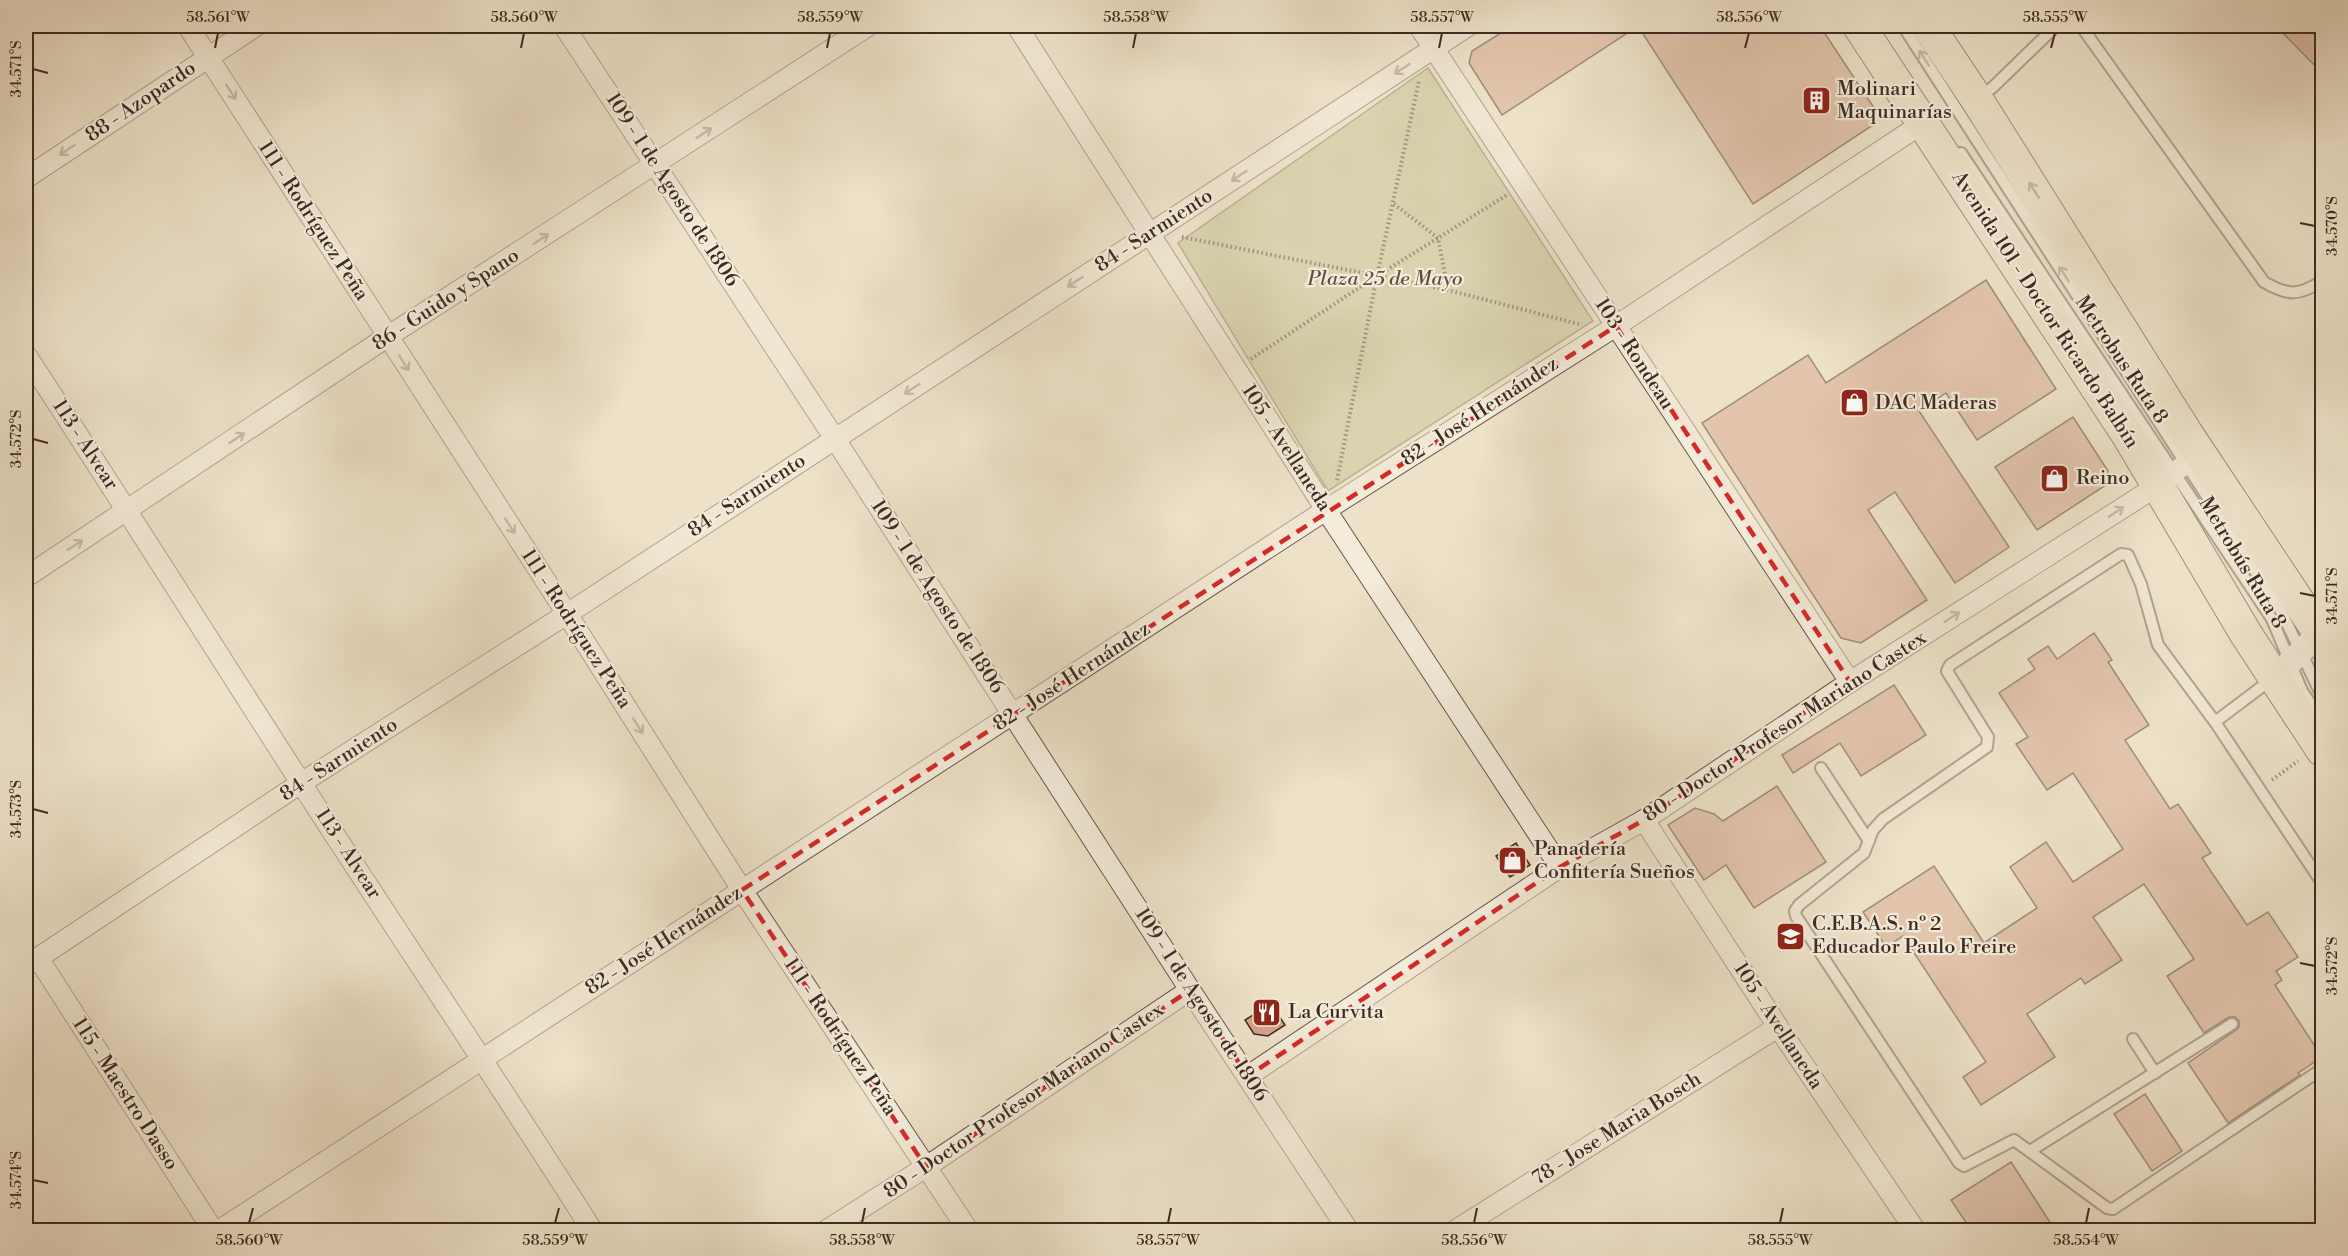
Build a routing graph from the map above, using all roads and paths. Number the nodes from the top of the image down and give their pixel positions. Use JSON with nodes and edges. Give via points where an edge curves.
{"nodes":[{"id":1,"x":188,"y":26,"type":"edge"},
{"id":2,"x":256,"y":26,"type":"edge"},
{"id":3,"x":564,"y":26,"type":"edge"},
{"id":4,"x":868,"y":26,"type":"edge"},
{"id":5,"x":1017,"y":26,"type":"edge"},
{"id":6,"x":1419,"y":26,"type":"edge"},
{"id":7,"x":1468,"y":26,"type":"edge"},
{"id":8,"x":1859,"y":26,"type":"edge"},
{"id":9,"x":1903,"y":26,"type":"edge"},
{"id":10,"x":1928,"y":26,"type":"edge"},
{"id":11,"x":2056,"y":26,"type":"edge"},
{"id":12,"x":2081,"y":26,"type":"edge"},
{"id":13,"x":1429,"y":51,"type":"junction"},
{"id":14,"x":208,"y":57,"type":"junction"},
{"id":15,"x":1976,"y":98,"type":"junction"},
{"id":16,"x":1923,"y":123,"type":"junction"},
{"id":17,"x":1956,"y":145,"type":"dead end"},
{"id":18,"x":656,"y":165,"type":"junction"},
{"id":19,"x":26,"y":178,"type":"edge"},
{"id":20,"x":1522,"y":185,"type":"junction"},
{"id":21,"x":1394,"y":204,"type":"junction"},
{"id":22,"x":1152,"y":233,"type":"junction"},
{"id":23,"x":1438,"y":238,"type":"junction"},
{"id":24,"x":1377,"y":276,"type":"junction"},
{"id":25,"x":2322,"y":281,"type":"edge"},
{"id":26,"x":1448,"y":290,"type":"junction"},
{"id":27,"x":1610,"y":329,"type":"junction"},
{"id":28,"x":387,"y":337,"type":"junction"},
{"id":29,"x":26,"y":355,"type":"edge"},
{"id":30,"x":1235,"y":369,"type":"junction"},
{"id":31,"x":835,"y":439,"type":"junction"},
{"id":32,"x":2180,"y":469,"type":"junction"},
{"id":33,"x":1329,"y":509,"type":"junction"},
{"id":34,"x":128,"y":511,"type":"junction"},
{"id":35,"x":2214,"y":558,"type":"dead end"},
{"id":36,"x":26,"y":577,"type":"edge"},
{"id":37,"x":567,"y":614,"type":"junction"},
{"id":38,"x":2266,"y":638,"type":"dead end"},
{"id":39,"x":2302,"y":652,"type":"edge"},
{"id":40,"x":1850,"y":682,"type":"junction"},
{"id":41,"x":2322,"y":696,"type":"edge"},
{"id":42,"x":1013,"y":716,"type":"junction"},
{"id":43,"x":2215,"y":722,"type":"junction"},
{"id":44,"x":2322,"y":739,"type":"edge"},
{"id":45,"x":1821,"y":768,"type":"dead end"},
{"id":46,"x":301,"y":783,"type":"junction"},
{"id":47,"x":2260,"y":789,"type":"junction"},
{"id":48,"x":1644,"y":820,"type":"junction"},
{"id":49,"x":1869,"y":841,"type":"junction"},
{"id":50,"x":1560,"y":867,"type":"junction"},
{"id":51,"x":2322,"y":883,"type":"edge"},
{"id":52,"x":742,"y":890,"type":"junction"},
{"id":53,"x":32,"y":962,"type":"edge"},
{"id":54,"x":1190,"y":990,"type":"junction"},
{"id":55,"x":2232,"y":1024,"type":"dead end"},
{"id":56,"x":1778,"y":1027,"type":"junction"},
{"id":57,"x":2133,"y":1039,"type":"dead end"},
{"id":58,"x":483,"y":1058,"type":"junction"},
{"id":59,"x":2322,"y":1069,"type":"edge"},
{"id":60,"x":2155,"y":1073,"type":"junction"},
{"id":61,"x":1248,"y":1076,"type":"junction"},
{"id":62,"x":2030,"y":1151,"type":"junction"},
{"id":63,"x":926,"y":1167,"type":"junction"},
{"id":64,"x":213,"y":1230,"type":"edge"},
{"id":65,"x":220,"y":1230,"type":"edge"},
{"id":66,"x":592,"y":1230,"type":"edge"},
{"id":67,"x":827,"y":1230,"type":"edge"},
{"id":68,"x":968,"y":1230,"type":"edge"},
{"id":69,"x":1347,"y":1230,"type":"edge"},
{"id":70,"x":1456,"y":1230,"type":"edge"},
{"id":71,"x":1914,"y":1230,"type":"edge"}],
"edges":[{"from":1,"to":14,"type":"street","name":"111 - Rodríguez Peña"},
{"from":2,"to":14,"type":"street","name":"88 - Azopardo"},
{"from":3,"to":18,"type":"street","name":"109 - 1 de Agosto de 1806"},
{"from":18,"to":4,"type":"street","name":"86 - Guido y Spano","one_way":true},
{"from":5,"to":22,"type":"street","name":"105 - Avellaneda"},
{"from":6,"to":13,"type":"street","name":"103 - Rondeau"},
{"from":7,"to":13,"type":"street","name":"84 - Sarmiento"},
{"from":8,"to":16,"type":"main road","name":"Avenida 101 - Doctor Ricardo Balbín"},
{"from":32,"to":9,"type":"lane","name":"Metrobus Ruta 8","one_way":true},
{"from":10,"to":15,"type":"main road","name":"Avenida 101 - Doctor Ricardo Balbín"},
{"from":11,"to":15,"type":"lane","via":[[1992,88]]},
{"from":12,"to":25,"type":"lane","via":[[2264,282],[2280,291],[2295,293]]},
{"from":13,"to":20,"type":"street","name":"103 - Rondeau"},
{"from":13,"to":21,"type":"path"},
{"from":13,"to":22,"type":"street","name":"84 - Sarmiento","one_way":true},
{"from":14,"to":19,"type":"street","name":"88 - Azopardo","one_way":true},
{"from":14,"to":28,"type":"street","name":"111 - Rodríguez Peña","one_way":true},
{"from":32,"to":15,"type":"main road","name":"Avenida 101 - Doctor Ricardo Balbín","one_way":true},
{"from":16,"to":27,"type":"street","name":"82 - José Hernández"},
{"from":16,"to":32,"type":"main road","name":"Avenida 101 - Doctor Ricardo Balbín","via":[[2129,437]]},
{"from":17,"to":32,"type":"lane","name":"Metrobus Ruta 8"},
{"from":28,"to":18,"type":"street","name":"86 - Guido y Spano","one_way":true},
{"from":18,"to":31,"type":"street","name":"109 - 1 de Agosto de 1806"},
{"from":20,"to":23,"type":"path"},
{"from":20,"to":27,"type":"street","name":"103 - Rondeau"},
{"from":21,"to":23,"type":"path"},
{"from":21,"to":24,"type":"path"},
{"from":22,"to":24,"type":"path"},
{"from":22,"to":30,"type":"street","name":"105 - Avellaneda"},
{"from":22,"to":31,"type":"street","name":"84 - Sarmiento","one_way":true},
{"from":23,"to":24,"type":"path"},
{"from":23,"to":26,"type":"path"},
{"from":24,"to":26,"type":"path"},
{"from":24,"to":30,"type":"path"},
{"from":24,"to":33,"type":"path"},
{"from":26,"to":27,"type":"path"},
{"from":27,"to":33,"type":"street","name":"82 - José Hernández"},
{"from":27,"to":40,"type":"street","name":"103 - Rondeau"},
{"from":34,"to":28,"type":"street","name":"86 - Guido y Spano","one_way":true},
{"from":28,"to":37,"type":"street","name":"111 - Rodríguez Peña","one_way":true},
{"from":29,"to":34,"type":"street","name":"113 - Alvear"},
{"from":30,"to":33,"type":"street","name":"105 - Avellaneda"},
{"from":31,"to":37,"type":"street","name":"84 - Sarmiento"},
{"from":31,"to":42,"type":"street","name":"109 - 1 de Agosto de 1806"},
{"from":32,"to":35,"type":"lane","name":"Metrobús Ruta 8","via":[[2188,518]]},
{"from":32,"to":39,"type":"main road","name":"Avenida 101 - Doctor Ricardo Balbín"},
{"from":32,"to":39,"type":"main road","name":"Avenida 101 - Doctor Ricardo Balbín"},
{"from":40,"to":32,"type":"street","name":"80 - Doctor Profesor Mariano Castex","one_way":true},
{"from":33,"to":42,"type":"street","name":"82 - José Hernández"},
{"from":33,"to":50,"type":"street","name":"105 - Avellaneda"},
{"from":36,"to":34,"type":"street","name":"86 - Guido y Spano","one_way":true},
{"from":34,"to":46,"type":"street","name":"113 - Alvear"},
{"from":37,"to":46,"type":"street","name":"84 - Sarmiento"},
{"from":37,"to":52,"type":"street","name":"111 - Rodríguez Peña","one_way":true},
{"from":38,"to":39,"type":"lane","name":"Metrobús Ruta 8"},
{"from":39,"to":41,"type":"lane"},
{"from":39,"to":43,"type":"lane"},
{"from":39,"to":44,"type":"main road","name":"Avenida 101 - Doctor Ricardo Balbín"},
{"from":40,"to":48,"type":"street","name":"80 - Doctor Profesor Mariano Castex"},
{"from":42,"to":52,"type":"street","name":"82 - José Hernández"},
{"from":42,"to":54,"type":"street","name":"109 - 1 de Agosto de 1806"},
{"from":43,"to":47,"type":"lane"},
{"from":43,"to":49,"type":"lane","via":[[2158,645],[2141,584],[2128,555],[2121,554],[1950,665],[1947,671],[1988,737],[1987,747],[1883,819]]},
{"from":44,"to":47,"type":"path"},
{"from":45,"to":49,"type":"lane"},
{"from":46,"to":53,"type":"street","name":"84 - Sarmiento"},
{"from":46,"to":58,"type":"street","name":"113 - Alvear"},
{"from":47,"to":51,"type":"lane"},
{"from":48,"to":50,"type":"street","name":"80 - Doctor Profesor Mariano Castex"},
{"from":48,"to":56,"type":"street","name":"105 - Avellaneda"},
{"from":49,"to":62,"type":"lane","via":[[1864,853],[1799,905],[1796,916],[1959,1163],[1964,1166],[2009,1140]]},
{"from":50,"to":61,"type":"street","name":"80 - Doctor Profesor Mariano Castex"},
{"from":52,"to":58,"type":"street","name":"82 - José Hernández"},
{"from":52,"to":63,"type":"street","name":"111 - Rodríguez Peña"},
{"from":53,"to":64,"type":"street","name":"115 - Maestro Dasso"},
{"from":54,"to":61,"type":"street","name":"109 - 1 de Agosto de 1806"},
{"from":54,"to":63,"type":"street","name":"80 - Doctor Profesor Mariano Castex"},
{"from":55,"to":60,"type":"lane"},
{"from":56,"to":70,"type":"street","name":"78 - Jose Maria Bosch"},
{"from":56,"to":71,"type":"street","name":"105 - Avellaneda"},
{"from":57,"to":60,"type":"lane"},
{"from":58,"to":65,"type":"street","name":"82 - José Hernández"},
{"from":58,"to":66,"type":"street","name":"113 - Alvear"},
{"from":59,"to":62,"type":"lane","via":[[2113,1209]]},
{"from":60,"to":62,"type":"lane"},
{"from":61,"to":69,"type":"street","name":"109 - 1 de Agosto de 1806"},
{"from":63,"to":67,"type":"street","name":"80 - Doctor Profesor Mariano Castex"},
{"from":63,"to":68,"type":"street","name":"111 - Rodríguez Peña"}]}
